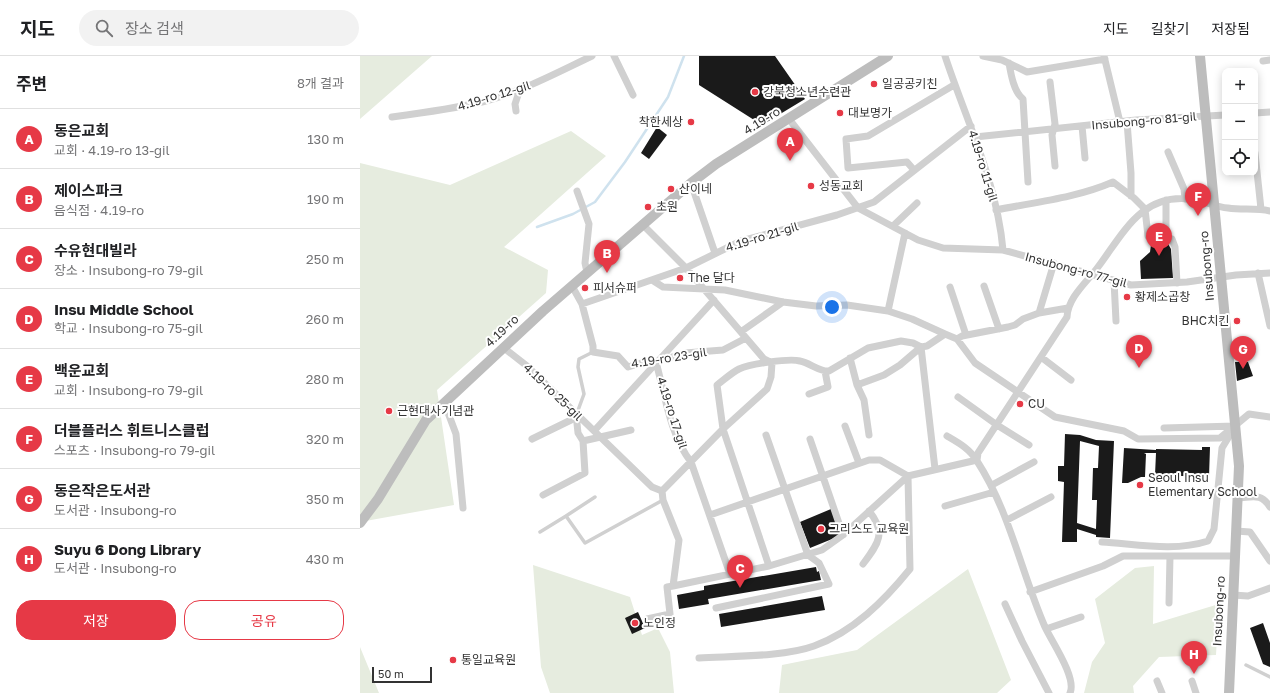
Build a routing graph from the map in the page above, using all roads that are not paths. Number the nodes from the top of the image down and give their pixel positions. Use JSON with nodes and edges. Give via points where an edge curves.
{"nodes":[{"id":1,"x":592,"y":56,"type":"edge"},
{"id":2,"x":614,"y":56,"type":"edge"},
{"id":3,"x":888,"y":56,"type":"edge"},
{"id":4,"x":945,"y":56,"type":"edge"},
{"id":5,"x":984,"y":56,"type":"edge"},
{"id":6,"x":1200,"y":56,"type":"edge"},
{"id":7,"x":1104,"y":58,"type":"edge"},
{"id":8,"x":1009,"y":63,"type":"junction"},
{"id":9,"x":1050,"y":82,"type":"dead end"},
{"id":10,"x":954,"y":84,"type":"junction"},
{"id":11,"x":520,"y":89,"type":"junction"},
{"id":12,"x":633,"y":95,"type":"dead end"},
{"id":13,"x":516,"y":111,"type":"dead end"},
{"id":14,"x":1270,"y":112,"type":"edge"},
{"id":15,"x":1258,"y":113,"type":"edge"},
{"id":16,"x":1222,"y":115,"type":"edge"},
{"id":17,"x":1205,"y":116,"type":"junction"},
{"id":18,"x":392,"y":117,"type":"dead end"},
{"id":19,"x":789,"y":119,"type":"junction"},
{"id":20,"x":1123,"y":122,"type":"junction"},
{"id":21,"x":971,"y":126,"type":"junction"},
{"id":22,"x":1082,"y":126,"type":"junction"},
{"id":23,"x":1053,"y":129,"type":"junction"},
{"id":24,"x":1026,"y":131,"type":"junction"},
{"id":25,"x":976,"y":137,"type":"junction"},
{"id":26,"x":1168,"y":152,"type":"dead end"},
{"id":27,"x":1085,"y":158,"type":"dead end"},
{"id":28,"x":1055,"y":166,"type":"dead end"},
{"id":29,"x":914,"y":170,"type":"junction"},
{"id":30,"x":1257,"y":176,"type":"edge"},
{"id":31,"x":1028,"y":182,"type":"dead end"},
{"id":32,"x":691,"y":183,"type":"junction"},
{"id":33,"x":577,"y":191,"type":"dead end"},
{"id":34,"x":1131,"y":196,"type":"junction"},
{"id":35,"x":1185,"y":199,"type":"junction"},
{"id":36,"x":1166,"y":200,"type":"junction"},
{"id":37,"x":917,"y":203,"type":"dead end"},
{"id":38,"x":1214,"y":206,"type":"junction"},
{"id":39,"x":858,"y":208,"type":"junction"},
{"id":40,"x":1145,"y":209,"type":"junction"},
{"id":41,"x":1261,"y":209,"type":"junction"},
{"id":42,"x":996,"y":210,"type":"junction"},
{"id":43,"x":1270,"y":211,"type":"edge"},
{"id":44,"x":642,"y":224,"type":"junction"},
{"id":45,"x":893,"y":226,"type":"junction"},
{"id":46,"x":905,"y":233,"type":"junction"},
{"id":47,"x":1148,"y":236,"type":"dead end"},
{"id":48,"x":1003,"y":250,"type":"junction"},
{"id":49,"x":715,"y":253,"type":"junction"},
{"id":50,"x":1054,"y":263,"type":"junction"},
{"id":51,"x":686,"y":268,"type":"junction"},
{"id":52,"x":587,"y":272,"type":"junction"},
{"id":53,"x":1258,"y":273,"type":"junction"},
{"id":54,"x":1270,"y":273,"type":"edge"},
{"id":55,"x":1091,"y":275,"type":"junction"},
{"id":56,"x":1222,"y":278,"type":"junction"},
{"id":57,"x":652,"y":280,"type":"junction"},
{"id":58,"x":1114,"y":281,"type":"junction"},
{"id":59,"x":1178,"y":283,"type":"junction"},
{"id":60,"x":572,"y":286,"type":"junction"},
{"id":61,"x":984,"y":286,"type":"dead end"},
{"id":62,"x":950,"y":287,"type":"dead end"},
{"id":63,"x":705,"y":290,"type":"junction"},
{"id":64,"x":714,"y":300,"type":"junction"},
{"id":65,"x":784,"y":302,"type":"junction"},
{"id":66,"x":582,"y":304,"type":"junction"},
{"id":67,"x":1068,"y":308,"type":"junction"},
{"id":68,"x":888,"y":311,"type":"junction"},
{"id":69,"x":1039,"y":314,"type":"junction"},
{"id":70,"x":1116,"y":321,"type":"dead end"},
{"id":71,"x":1270,"y":326,"type":"edge"},
{"id":72,"x":999,"y":329,"type":"junction"},
{"id":73,"x":742,"y":331,"type":"junction"},
{"id":74,"x":945,"y":334,"type":"junction"},
{"id":75,"x":966,"y":335,"type":"junction"},
{"id":76,"x":746,"y":338,"type":"junction"},
{"id":77,"x":957,"y":339,"type":"junction"},
{"id":78,"x":921,"y":347,"type":"junction"},
{"id":79,"x":504,"y":348,"type":"junction"},
{"id":80,"x":592,"y":352,"type":"junction"},
{"id":81,"x":1041,"y":357,"type":"junction"},
{"id":82,"x":850,"y":358,"type":"junction"},
{"id":83,"x":656,"y":362,"type":"junction"},
{"id":84,"x":772,"y":363,"type":"junction"},
{"id":85,"x":825,"y":371,"type":"junction"},
{"id":86,"x":1072,"y":380,"type":"dead end"},
{"id":87,"x":857,"y":385,"type":"junction"},
{"id":88,"x":1018,"y":393,"type":"junction"},
{"id":89,"x":809,"y":394,"type":"dead end"},
{"id":90,"x":958,"y":397,"type":"dead end"},
{"id":91,"x":444,"y":402,"type":"junction"},
{"id":92,"x":576,"y":414,"type":"junction"},
{"id":93,"x":1270,"y":417,"type":"edge"},
{"id":94,"x":997,"y":425,"type":"junction"},
{"id":95,"x":845,"y":426,"type":"dead end"},
{"id":96,"x":1235,"y":426,"type":"junction"},
{"id":97,"x":1164,"y":428,"type":"dead end"},
{"id":98,"x":723,"y":429,"type":"junction"},
{"id":99,"x":631,"y":430,"type":"dead end"},
{"id":100,"x":594,"y":431,"type":"junction"},
{"id":101,"x":766,"y":435,"type":"dead end"},
{"id":102,"x":869,"y":435,"type":"dead end"},
{"id":103,"x":947,"y":436,"type":"dead end"},
{"id":104,"x":600,"y":437,"type":"junction"},
{"id":105,"x":532,"y":439,"type":"dead end"},
{"id":106,"x":810,"y":439,"type":"dead end"},
{"id":107,"x":583,"y":440,"type":"junction"},
{"id":108,"x":1029,"y":445,"type":"dead end"},
{"id":109,"x":977,"y":460,"type":"junction"},
{"id":110,"x":691,"y":462,"type":"junction"},
{"id":111,"x":1034,"y":462,"type":"dead end"},
{"id":112,"x":859,"y":463,"type":"junction"},
{"id":113,"x":935,"y":469,"type":"junction"},
{"id":114,"x":822,"y":476,"type":"junction"},
{"id":115,"x":908,"y":476,"type":"junction"},
{"id":116,"x":786,"y":488,"type":"junction"},
{"id":117,"x":993,"y":488,"type":"junction"},
{"id":118,"x":662,"y":491,"type":"junction"},
{"id":119,"x":542,"y":495,"type":"dead end"},
{"id":120,"x":594,"y":497,"type":"dead end"},
{"id":121,"x":1051,"y":497,"type":"dead end"},
{"id":122,"x":1238,"y":498,"type":"junction"},
{"id":123,"x":663,"y":500,"type":"junction"},
{"id":124,"x":747,"y":502,"type":"junction"},
{"id":125,"x":945,"y":506,"type":"dead end"},
{"id":126,"x":1270,"y":507,"type":"edge"},
{"id":127,"x":463,"y":508,"type":"dead end"},
{"id":128,"x":869,"y":512,"type":"junction"},
{"id":129,"x":710,"y":515,"type":"junction"},
{"id":130,"x":566,"y":516,"type":"junction"},
{"id":131,"x":1007,"y":520,"type":"junction"},
{"id":132,"x":360,"y":523,"type":"edge"},
{"id":133,"x":1236,"y":531,"type":"junction"},
{"id":134,"x":540,"y":532,"type":"dead end"},
{"id":135,"x":843,"y":535,"type":"junction"},
{"id":136,"x":1102,"y":542,"type":"dead end"},
{"id":137,"x":808,"y":555,"type":"junction"},
{"id":138,"x":1170,"y":556,"type":"junction"},
{"id":139,"x":1235,"y":556,"type":"junction"},
{"id":140,"x":1270,"y":561,"type":"edge"},
{"id":141,"x":863,"y":564,"type":"dead end"},
{"id":142,"x":769,"y":566,"type":"junction"},
{"id":143,"x":730,"y":574,"type":"junction"},
{"id":144,"x":673,"y":586,"type":"junction"},
{"id":145,"x":1270,"y":588,"type":"edge"},
{"id":146,"x":1030,"y":592,"type":"junction"},
{"id":147,"x":1233,"y":596,"type":"junction"},
{"id":148,"x":1170,"y":603,"type":"dead end"},
{"id":149,"x":1005,"y":604,"type":"dead end"},
{"id":150,"x":716,"y":608,"type":"dead end"},
{"id":151,"x":1081,"y":617,"type":"dead end"},
{"id":152,"x":647,"y":619,"type":"dead end"},
{"id":153,"x":1046,"y":629,"type":"junction"},
{"id":154,"x":698,"y":658,"type":"dead end"},
{"id":155,"x":1246,"y":665,"type":"dead end"},
{"id":156,"x":1270,"y":677,"type":"edge"},
{"id":157,"x":1157,"y":681,"type":"dead end"},
{"id":158,"x":1192,"y":681,"type":"dead end"},
{"id":159,"x":1049,"y":693,"type":"edge"},
{"id":160,"x":1070,"y":693,"type":"edge"},
{"id":161,"x":1162,"y":693,"type":"edge"},
{"id":162,"x":1196,"y":693,"type":"edge"},
{"id":163,"x":1228,"y":693,"type":"edge"}],
"edges":[{"from":1,"to":11,"type":"street","name":"4.19-ro 12-gil"},
{"from":2,"to":12,"type":"street"},
{"from":3,"to":19,"type":"street","name":"4.19-ro"},
{"from":4,"to":10,"type":"street","name":"4.19-ro 11-gil"},
{"from":5,"to":8,"type":"street"},
{"from":6,"to":17,"type":"street","name":"Insubong-ro"},
{"from":7,"to":8,"type":"street","via":[[1027,72]]},
{"from":7,"to":20,"type":"street"},
{"from":8,"to":24,"type":"street","via":[[1012,78],[1024,100]]},
{"from":9,"to":23,"type":"street","via":[[1055,124]]},
{"from":10,"to":21,"type":"street","name":"4.19-ro 11-gil"},
{"from":10,"to":29,"type":"street","via":[[868,136],[846,139],[848,168],[907,162]]},
{"from":11,"to":13,"type":"street","via":[[515,104]]},
{"from":11,"to":18,"type":"street","name":"4.19-ro 12-gil","via":[[484,102]]},
{"from":14,"to":15,"type":"street"},
{"from":16,"to":17,"type":"street","name":"Insubong-ro 81-gil"},
{"from":17,"to":20,"type":"street","name":"Insubong-ro 81-gil"},
{"from":17,"to":38,"type":"street","name":"Insubong-ro"},
{"from":19,"to":32,"type":"street","name":"4.19-ro","via":[[716,164]]},
{"from":19,"to":39,"type":"street"},
{"from":20,"to":22,"type":"street","name":"Insubong-ro 81-gil"},
{"from":20,"to":34,"type":"street","via":[[1131,173]]},
{"from":21,"to":25,"type":"street","name":"4.19-ro 11-gil"},
{"from":21,"to":29,"type":"street","name":"4.19-ro 21-gil"},
{"from":22,"to":23,"type":"street","name":"Insubong-ro 81-gil"},
{"from":22,"to":27,"type":"street","name":"Insubong-ro 81-gil"},
{"from":23,"to":24,"type":"street","name":"Insubong-ro 81-gil"},
{"from":23,"to":28,"type":"street"},
{"from":24,"to":25,"type":"street","name":"Insubong-ro 81-gil"},
{"from":24,"to":31,"type":"street"},
{"from":25,"to":42,"type":"street","name":"4.19-ro 11-gil"},
{"from":26,"to":35,"type":"street","via":[[1184,189]]},
{"from":29,"to":39,"type":"street","name":"4.19-ro 21-gil","via":[[874,202]]},
{"from":30,"to":41,"type":"street"},
{"from":32,"to":44,"type":"street","name":"4.19-ro"},
{"from":32,"to":49,"type":"street"},
{"from":33,"to":52,"type":"street","via":[[589,224],[585,263]]},
{"from":34,"to":40,"type":"street"},
{"from":34,"to":42,"type":"street","via":[[1113,182],[1057,200],[1037,201]]},
{"from":35,"to":36,"type":"street"},
{"from":35,"to":38,"type":"street"},
{"from":36,"to":40,"type":"street","via":[[1156,202]]},
{"from":36,"to":59,"type":"street","via":[[1169,237],[1175,247]]},
{"from":37,"to":45,"type":"street"},
{"from":38,"to":41,"type":"street"},
{"from":38,"to":56,"type":"street","name":"Insubong-ro"},
{"from":39,"to":45,"type":"street","name":"Insubong-ro 77-gil"},
{"from":39,"to":49,"type":"street","name":"4.19-ro 21-gil","via":[[741,240]]},
{"from":40,"to":47,"type":"street"},
{"from":40,"to":55,"type":"street","via":[[1120,236]]},
{"from":41,"to":43,"type":"street"},
{"from":42,"to":48,"type":"street","name":"4.19-ro 11-gil"},
{"from":44,"to":51,"type":"street"},
{"from":44,"to":52,"type":"street","name":"4.19-ro"},
{"from":45,"to":46,"type":"street","name":"Insubong-ro 77-gil"},
{"from":46,"to":48,"type":"street","name":"Insubong-ro 77-gil","via":[[943,248]]},
{"from":46,"to":68,"type":"street"},
{"from":48,"to":50,"type":"street","name":"Insubong-ro 77-gil"},
{"from":49,"to":51,"type":"street","name":"4.19-ro 21-gil"},
{"from":50,"to":55,"type":"street","name":"Insubong-ro 77-gil"},
{"from":50,"to":69,"type":"street"},
{"from":51,"to":57,"type":"street","name":"4.19-ro 21-gil"},
{"from":51,"to":63,"type":"street"},
{"from":52,"to":60,"type":"street","name":"4.19-ro"},
{"from":53,"to":54,"type":"street","name":"Insubong-ro 77-gil"},
{"from":53,"to":56,"type":"street","name":"Insubong-ro 77-gil"},
{"from":53,"to":71,"type":"street"},
{"from":55,"to":58,"type":"street","name":"Insubong-ro 77-gil"},
{"from":55,"to":67,"type":"street"},
{"from":56,"to":59,"type":"street","name":"Insubong-ro 77-gil"},
{"from":56,"to":96,"type":"street","name":"Insubong-ro"},
{"from":57,"to":63,"type":"street","via":[[663,287]]},
{"from":57,"to":66,"type":"street","name":"4.19-ro 21-gil"},
{"from":58,"to":59,"type":"street","name":"Insubong-ro 77-gil","via":[[1131,285]]},
{"from":58,"to":70,"type":"street"},
{"from":60,"to":66,"type":"street"},
{"from":60,"to":79,"type":"street","name":"4.19-ro"},
{"from":61,"to":72,"type":"street"},
{"from":62,"to":75,"type":"street"},
{"from":63,"to":64,"type":"street"},
{"from":63,"to":65,"type":"street","via":[[732,291]]},
{"from":64,"to":73,"type":"street"},
{"from":64,"to":83,"type":"street","name":"4.19-ro 17-gil"},
{"from":65,"to":68,"type":"street","via":[[816,306],[847,305]]},
{"from":65,"to":73,"type":"street"},
{"from":66,"to":80,"type":"street","via":[[593,346]]},
{"from":67,"to":69,"type":"street"},
{"from":67,"to":81,"type":"street","via":[[1067,317]]},
{"from":68,"to":74,"type":"street"},
{"from":69,"to":72,"type":"street"},
{"from":72,"to":75,"type":"street"},
{"from":73,"to":76,"type":"street"},
{"from":74,"to":77,"type":"street"},
{"from":74,"to":78,"type":"street"},
{"from":75,"to":77,"type":"street"},
{"from":76,"to":83,"type":"street","name":"4.19-ro 23-gil","via":[[723,350],[685,353]]},
{"from":76,"to":84,"type":"street"},
{"from":77,"to":88,"type":"street","via":[[975,363]]},
{"from":78,"to":82,"type":"street","via":[[901,341],[888,342],[868,348]]},
{"from":78,"to":87,"type":"street","via":[[884,375]]},
{"from":78,"to":113,"type":"street"},
{"from":79,"to":91,"type":"street","name":"4.19-ro"},
{"from":79,"to":92,"type":"street","name":"4.19-ro 25-gil","via":[[527,366]]},
{"from":80,"to":83,"type":"street","name":"4.19-ro 23-gil","via":[[618,356],[628,367],[651,360]]},
{"from":80,"to":92,"type":"lane","via":[[579,359],[578,367],[584,394]]},
{"from":81,"to":86,"type":"street"},
{"from":81,"to":88,"type":"street"},
{"from":82,"to":85,"type":"street"},
{"from":82,"to":87,"type":"street"},
{"from":83,"to":100,"type":"street","name":"4.19-ro 17-gil"},
{"from":83,"to":110,"type":"street","name":"4.19-ro 17-gil","via":[[673,424]]},
{"from":84,"to":85,"type":"street","via":[[799,360]]},
{"from":84,"to":98,"type":"street","name":"4.19-ro 17-gil","via":[[767,389]]},
{"from":84,"to":98,"type":"street","via":[[765,362],[739,369],[717,385]]},
{"from":85,"to":89,"type":"street","via":[[828,387]]},
{"from":87,"to":102,"type":"street","via":[[864,400]]},
{"from":88,"to":94,"type":"street"},
{"from":88,"to":96,"type":"street","via":[[1055,417],[1124,431],[1138,439],[1220,438]]},
{"from":90,"to":94,"type":"street"},
{"from":91,"to":127,"type":"street","via":[[456,434]]},
{"from":91,"to":132,"type":"street","name":"4.19-ro","via":[[426,420],[378,499]]},
{"from":92,"to":100,"type":"street","name":"4.19-ro 25-gil"},
{"from":92,"to":105,"type":"street","via":[[571,420]]},
{"from":92,"to":107,"type":"street","via":[[578,433]]},
{"from":93,"to":96,"type":"street","via":[[1249,414]]},
{"from":94,"to":108,"type":"street"},
{"from":94,"to":109,"type":"street","via":[[978,454]]},
{"from":95,"to":112,"type":"street"},
{"from":96,"to":97,"type":"street"},
{"from":96,"to":122,"type":"street","name":"Insubong-ro","via":[[1239,466]]},
{"from":96,"to":136,"type":"street","via":[[1222,448],[1214,529],[1208,540],[1194,546]]},
{"from":98,"to":110,"type":"street","name":"4.19-ro 17-gil"},
{"from":98,"to":124,"type":"street"},
{"from":99,"to":104,"type":"street"},
{"from":100,"to":104,"type":"street","name":"4.19-ro 25-gil"},
{"from":101,"to":116,"type":"street"},
{"from":103,"to":109,"type":"street","via":[[966,448]]},
{"from":104,"to":107,"type":"street"},
{"from":104,"to":118,"type":"street","name":"4.19-ro 25-gil","via":[[652,487]]},
{"from":106,"to":114,"type":"street"},
{"from":107,"to":119,"type":"street","via":[[584,473]]},
{"from":109,"to":113,"type":"street"},
{"from":109,"to":117,"type":"street"},
{"from":110,"to":118,"type":"street","name":"4.19-ro 17-gil"},
{"from":110,"to":129,"type":"street"},
{"from":111,"to":117,"type":"street"},
{"from":112,"to":114,"type":"street"},
{"from":112,"to":115,"type":"street","via":[[880,460]]},
{"from":113,"to":115,"type":"street"},
{"from":114,"to":116,"type":"street"},
{"from":114,"to":135,"type":"street"},
{"from":115,"to":128,"type":"street"},
{"from":115,"to":154,"type":"street","via":[[910,569],[869,612],[855,624],[814,646],[768,654]]},
{"from":116,"to":124,"type":"street"},
{"from":116,"to":137,"type":"street"},
{"from":117,"to":125,"type":"street"},
{"from":117,"to":131,"type":"street"},
{"from":118,"to":123,"type":"street"},
{"from":120,"to":130,"type":"lane"},
{"from":121,"to":131,"type":"street"},
{"from":122,"to":126,"type":"street","via":[[1259,496],[1265,499]]},
{"from":122,"to":133,"type":"street","name":"Insubong-ro"},
{"from":123,"to":130,"type":"lane","via":[[585,543]]},
{"from":123,"to":144,"type":"street","via":[[679,540]]},
{"from":124,"to":129,"type":"street"},
{"from":124,"to":142,"type":"street"},
{"from":128,"to":135,"type":"street"},
{"from":128,"to":141,"type":"street","via":[[876,520],[880,532],[877,545]]},
{"from":129,"to":143,"type":"street"},
{"from":130,"to":134,"type":"lane"},
{"from":131,"to":146,"type":"street"},
{"from":133,"to":139,"type":"street","name":"Insubong-ro"},
{"from":133,"to":140,"type":"street","via":[[1250,532]]},
{"from":135,"to":137,"type":"street","via":[[822,550]]},
{"from":137,"to":142,"type":"street"},
{"from":137,"to":150,"type":"street","via":[[819,563],[829,584]]},
{"from":138,"to":139,"type":"street"},
{"from":138,"to":146,"type":"street","via":[[1123,556],[1103,566]]},
{"from":138,"to":148,"type":"street"},
{"from":139,"to":147,"type":"street","name":"Insubong-ro"},
{"from":142,"to":143,"type":"street"},
{"from":143,"to":144,"type":"street"},
{"from":144,"to":152,"type":"street","via":[[667,586],[670,614]]},
{"from":145,"to":147,"type":"street","via":[[1248,596]]},
{"from":146,"to":153,"type":"street"},
{"from":147,"to":163,"type":"street","name":"Insubong-ro"},
{"from":149,"to":159,"type":"street"},
{"from":151,"to":153,"type":"street"},
{"from":153,"to":160,"type":"street","via":[[1071,677]]},
{"from":155,"to":156,"type":"lane"},
{"from":157,"to":161,"type":"street"},
{"from":158,"to":162,"type":"street"}]}
